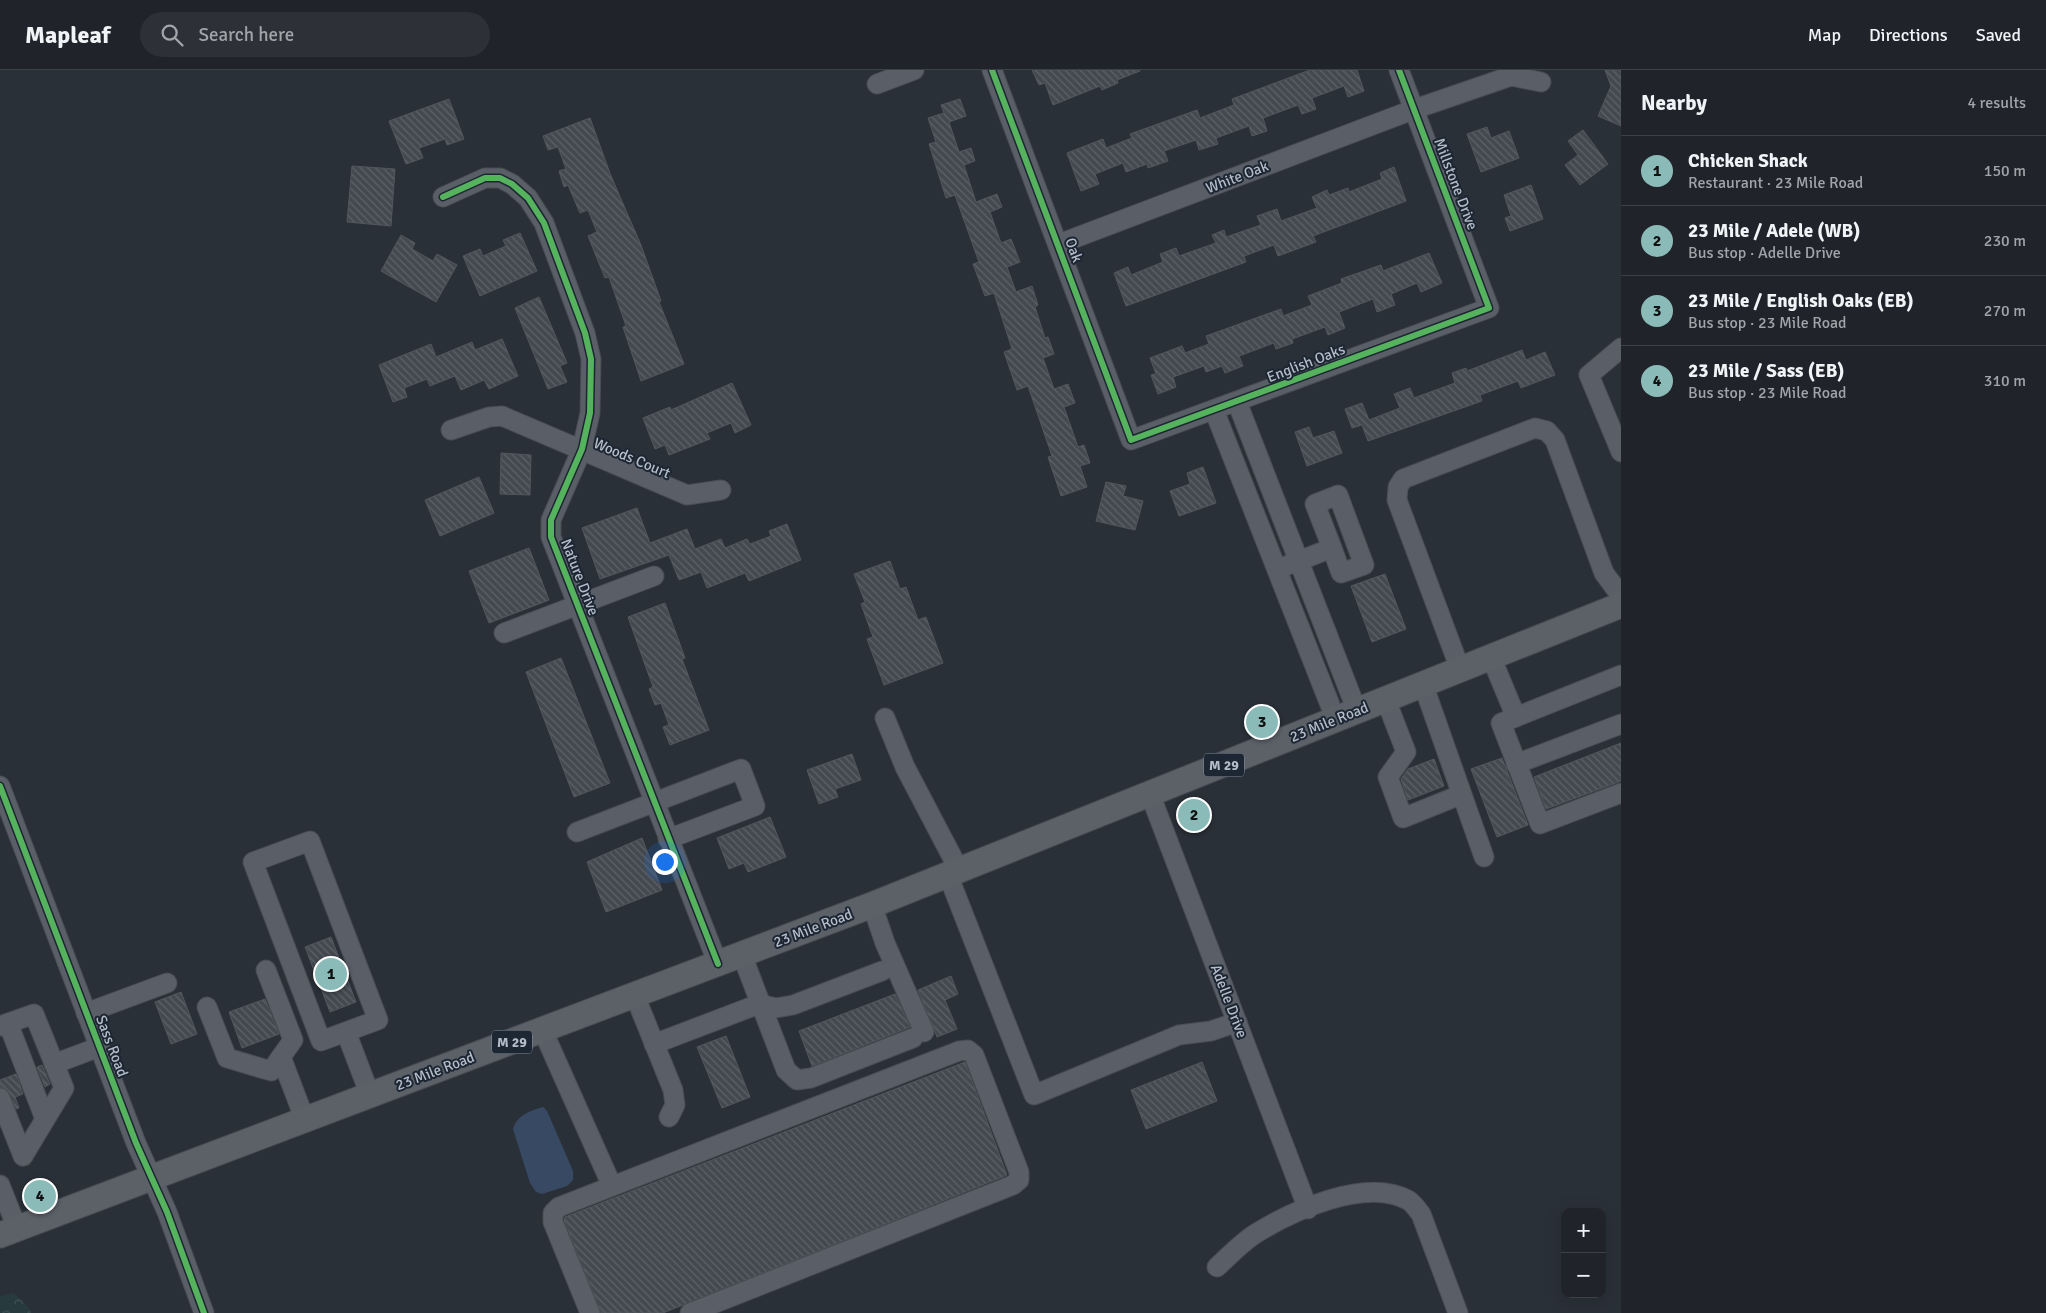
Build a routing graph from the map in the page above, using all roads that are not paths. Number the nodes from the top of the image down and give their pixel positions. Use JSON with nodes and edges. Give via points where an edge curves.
{"nodes":[{"id":1,"x":914,"y":70,"type":"edge"},
{"id":2,"x":992,"y":70,"type":"edge"},
{"id":3,"x":1400,"y":70,"type":"edge"},
{"id":4,"x":1541,"y":82,"type":"dead end"},
{"id":5,"x":877,"y":84,"type":"dead end"},
{"id":6,"x":1415,"y":109,"type":"junction"},
{"id":7,"x":443,"y":197,"type":"dead end"},
{"id":8,"x":1059,"y":244,"type":"junction"},
{"id":9,"x":1489,"y":308,"type":"joint"},
{"id":10,"x":1621,"y":348,"type":"edge"},
{"id":11,"x":1237,"y":402,"type":"junction"},
{"id":12,"x":1214,"y":410,"type":"junction"},
{"id":13,"x":451,"y":430,"type":"dead end"},
{"id":14,"x":1131,"y":440,"type":"joint"},
{"id":15,"x":582,"y":449,"type":"junction"},
{"id":16,"x":1621,"y":452,"type":"edge"},
{"id":17,"x":721,"y":490,"type":"dead end"},
{"id":18,"x":1332,"y":548,"type":"dead end"},
{"id":19,"x":1298,"y":560,"type":"junction"},
{"id":20,"x":1277,"y":569,"type":"junction"},
{"id":21,"x":654,"y":576,"type":"dead end"},
{"id":22,"x":1621,"y":596,"type":"edge"},
{"id":23,"x":1621,"y":605,"type":"edge"},
{"id":24,"x":577,"y":606,"type":"junction"},
{"id":25,"x":504,"y":633,"type":"dead end"},
{"id":26,"x":1491,"y":657,"type":"junction"},
{"id":27,"x":1460,"y":669,"type":"junction"},
{"id":28,"x":1621,"y":675,"type":"edge"},
{"id":29,"x":1423,"y":684,"type":"junction"},
{"id":30,"x":1386,"y":700,"type":"junction"},
{"id":31,"x":1346,"y":715,"type":"junction"},
{"id":32,"x":1516,"y":717,"type":"junction"},
{"id":33,"x":885,"y":718,"type":"dead end"},
{"id":34,"x":1621,"y":724,"type":"edge"},
{"id":35,"x":1516,"y":764,"type":"junction"},
{"id":36,"x":0,"y":786,"type":"edge"},
{"id":37,"x":1621,"y":793,"type":"edge"},
{"id":38,"x":1150,"y":794,"type":"junction"},
{"id":39,"x":1460,"y":795,"type":"junction"},
{"id":40,"x":655,"y":802,"type":"junction"},
{"id":41,"x":577,"y":832,"type":"dead end"},
{"id":42,"x":668,"y":839,"type":"junction"},
{"id":43,"x":1484,"y":858,"type":"dead end"},
{"id":44,"x":954,"y":873,"type":"junction"},
{"id":45,"x":872,"y":905,"type":"junction"},
{"id":46,"x":742,"y":955,"type":"junction"},
{"id":47,"x":718,"y":964,"type":"junction"},
{"id":48,"x":266,"y":970,"type":"dead end"},
{"id":49,"x":882,"y":971,"type":"dead end"},
{"id":50,"x":167,"y":983,"type":"dead end"},
{"id":51,"x":635,"y":996,"type":"junction"},
{"id":52,"x":759,"y":1004,"type":"junction"},
{"id":53,"x":207,"y":1007,"type":"dead end"},
{"id":54,"x":86,"y":1013,"type":"junction"},
{"id":55,"x":1236,"y":1022,"type":"junction"},
{"id":56,"x":4,"y":1024,"type":"edge"},
{"id":57,"x":543,"y":1031,"type":"junction"},
{"id":58,"x":346,"y":1032,"type":"junction"},
{"id":59,"x":654,"y":1044,"type":"junction"},
{"id":60,"x":99,"y":1047,"type":"junction"},
{"id":61,"x":281,"y":1056,"type":"junction"},
{"id":62,"x":54,"y":1064,"type":"junction"},
{"id":63,"x":370,"y":1095,"type":"junction"},
{"id":64,"x":0,"y":1098,"type":"edge"},
{"id":65,"x":669,"y":1117,"type":"dead end"},
{"id":66,"x":45,"y":1119,"type":"junction"},
{"id":67,"x":305,"y":1120,"type":"junction"},
{"id":68,"x":152,"y":1178,"type":"junction"},
{"id":69,"x":0,"y":1185,"type":"edge"},
{"id":70,"x":612,"y":1186,"type":"junction"},
{"id":71,"x":1308,"y":1208,"type":"junction"},
{"id":72,"x":8,"y":1231,"type":"edge"},
{"id":73,"x":1217,"y":1266,"type":"dead end"},
{"id":74,"x":204,"y":1313,"type":"edge"},
{"id":75,"x":590,"y":1313,"type":"edge"},
{"id":76,"x":690,"y":1313,"type":"edge"},
{"id":77,"x":1458,"y":1313,"type":"edge"}],
"edges":[{"from":1,"to":5,"type":"street"},
{"from":2,"to":8,"type":"street","name":"Oak"},
{"from":3,"to":6,"type":"street","name":"Millstone Drive"},
{"from":4,"to":6,"type":"street","name":"White Oak","via":[[1510,76]]},
{"from":6,"to":8,"type":"street","name":"White Oak"},
{"from":6,"to":9,"type":"street","name":"Millstone Drive"},
{"from":7,"to":15,"type":"street","name":"Nature Drive","via":[[485,178],[500,178],[528,198],[544,223],[585,333],[591,359],[590,413]]},
{"from":8,"to":14,"type":"street","name":"Oak"},
{"from":9,"to":11,"type":"street","name":"English Oaks"},
{"from":10,"to":16,"type":"street","via":[[1589,375]]},
{"from":11,"to":12,"type":"street","name":"English Oaks"},
{"from":11,"to":19,"type":"street"},
{"from":12,"to":14,"type":"street","name":"English Oaks"},
{"from":12,"to":20,"type":"street"},
{"from":13,"to":15,"type":"street","name":"Woods Court","via":[[502,416]]},
{"from":15,"to":17,"type":"street","name":"Woods Court","via":[[687,495]]},
{"from":15,"to":24,"type":"street","name":"Nature Drive","via":[[552,520],[551,536]]},
{"from":18,"to":19,"type":"street"},
{"from":19,"to":20,"type":"street"},
{"from":19,"to":31,"type":"street"},
{"from":20,"to":31,"type":"street"},
{"from":21,"to":24,"type":"street"},
{"from":22,"to":27,"type":"street","via":[[1604,573],[1555,440],[1547,431],[1535,428],[1403,479],[1398,487],[1398,500]]},
{"from":23,"to":26,"type":"main road","name":"23 Mile Road","number":"M 29"},
{"from":24,"to":25,"type":"street"},
{"from":24,"to":40,"type":"street","name":"Nature Drive"},
{"from":26,"to":27,"type":"main road","name":"23 Mile Road","number":"M 29"},
{"from":26,"to":32,"type":"street"},
{"from":27,"to":29,"type":"main road","name":"23 Mile Road","number":"M 29"},
{"from":28,"to":32,"type":"street"},
{"from":29,"to":30,"type":"main road","name":"23 Mile Road","number":"M 29"},
{"from":29,"to":39,"type":"street"},
{"from":30,"to":31,"type":"main road","name":"23 Mile Road","number":"M 29"},
{"from":30,"to":39,"type":"street","via":[[1406,752],[1388,777],[1403,818]]},
{"from":31,"to":38,"type":"main road","name":"23 Mile Road","number":"M 29"},
{"from":32,"to":35,"type":"street","via":[[1501,723]]},
{"from":33,"to":44,"type":"street"},
{"from":34,"to":35,"type":"street"},
{"from":35,"to":37,"type":"street","via":[[1540,824]]},
{"from":36,"to":54,"type":"street","name":"Sass Road"},
{"from":38,"to":44,"type":"main road","name":"23 Mile Road","number":"M 29"},
{"from":38,"to":55,"type":"street","name":"Adelle Drive"},
{"from":39,"to":43,"type":"street"},
{"from":40,"to":41,"type":"street"},
{"from":40,"to":42,"type":"street","name":"Nature Drive"},
{"from":40,"to":42,"type":"street","via":[[741,769],[755,806]]},
{"from":42,"to":47,"type":"street","name":"Nature Drive"},
{"from":44,"to":45,"type":"main road","name":"23 Mile Road","number":"M 29"},
{"from":44,"to":55,"type":"street","via":[[1034,1095],[1179,1035],[1211,1031]]},
{"from":45,"to":46,"type":"main road","name":"23 Mile Road","number":"M 29"},
{"from":45,"to":52,"type":"street","via":[[919,1035],[811,1078],[797,1080],[786,1070]]},
{"from":46,"to":47,"type":"main road","name":"23 Mile Road","number":"M 29"},
{"from":46,"to":52,"type":"street"},
{"from":47,"to":51,"type":"main road","name":"23 Mile Road","number":"M 29"},
{"from":48,"to":61,"type":"street","via":[[293,1040]]},
{"from":49,"to":52,"type":"street","via":[[793,1005],[776,1008]]},
{"from":50,"to":54,"type":"street"},
{"from":51,"to":57,"type":"main road","name":"23 Mile Road","number":"M 29"},
{"from":51,"to":59,"type":"street"},
{"from":52,"to":59,"type":"street"},
{"from":53,"to":61,"type":"street","via":[[227,1058],[271,1071]]},
{"from":54,"to":60,"type":"street","name":"Sass Road"},
{"from":55,"to":71,"type":"street","name":"Adelle Drive"},
{"from":56,"to":62,"type":"street","via":[[34,1014]]},
{"from":56,"to":66,"type":"street"},
{"from":57,"to":63,"type":"main road","name":"23 Mile Road","number":"M 29"},
{"from":57,"to":70,"type":"street"},
{"from":58,"to":58,"type":"street","via":[[378,1020],[310,841],[253,862],[321,1041]]},
{"from":58,"to":63,"type":"street"},
{"from":59,"to":65,"type":"street","via":[[673,1090],[675,1105]]},
{"from":60,"to":62,"type":"street"},
{"from":60,"to":68,"type":"street","name":"Sass Road"},
{"from":61,"to":67,"type":"street"},
{"from":62,"to":66,"type":"street","via":[[64,1088]]},
{"from":63,"to":67,"type":"main road","name":"23 Mile Road","number":"M 29"},
{"from":64,"to":66,"type":"street","via":[[23,1156]]},
{"from":67,"to":68,"type":"main road","name":"23 Mile Road","number":"M 29"},
{"from":68,"to":72,"type":"main road","name":"23 Mile Road","number":"M 29"},
{"from":68,"to":74,"type":"street","name":"Sass Road"},
{"from":69,"to":72,"type":"street"},
{"from":70,"to":75,"type":"street","via":[[559,1207],[553,1213],[553,1222]]},
{"from":70,"to":76,"type":"street","via":[[959,1051],[968,1050],[974,1055],[1019,1172],[1019,1180],[1004,1189]]},
{"from":71,"to":73,"type":"street","via":[[1253,1236]]},
{"from":71,"to":77,"type":"street","via":[[1354,1192],[1385,1192],[1410,1201],[1421,1214]]}]}
